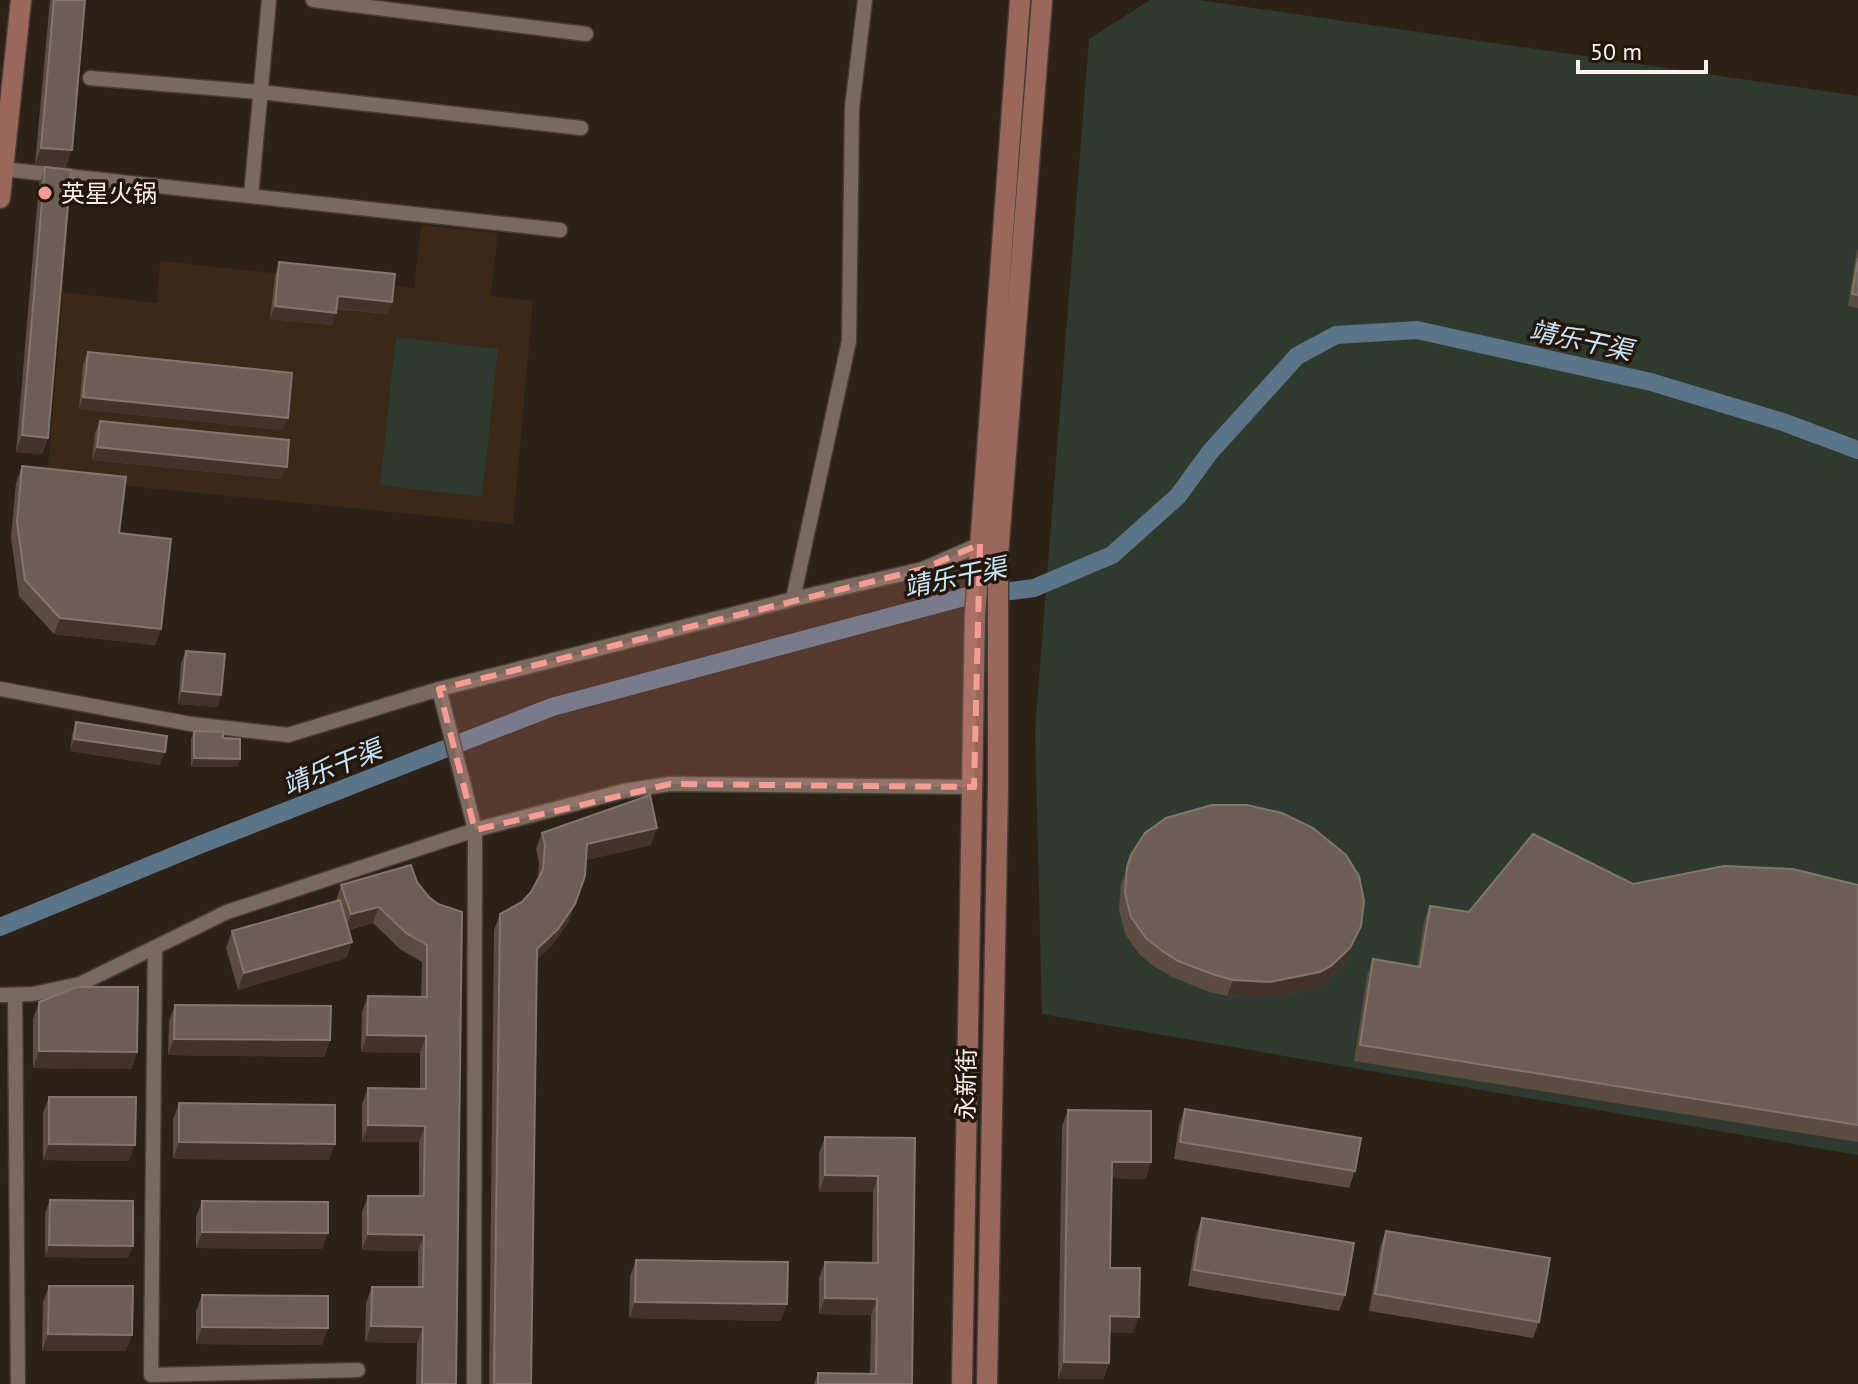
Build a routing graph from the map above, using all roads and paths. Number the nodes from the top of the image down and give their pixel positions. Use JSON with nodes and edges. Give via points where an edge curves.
{"nodes":[{"id":1,"x":21,"y":0,"type":"edge"},
{"id":2,"x":269,"y":0,"type":"edge"},
{"id":3,"x":313,"y":0,"type":"edge"},
{"id":4,"x":865,"y":0,"type":"edge"},
{"id":5,"x":1020,"y":0,"type":"edge"},
{"id":6,"x":1042,"y":0,"type":"edge"},
{"id":7,"x":586,"y":34,"type":"dead end"},
{"id":8,"x":90,"y":78,"type":"dead end"},
{"id":9,"x":260,"y":92,"type":"junction"},
{"id":10,"x":581,"y":128,"type":"dead end"},
{"id":11,"x":3,"y":169,"type":"junction"},
{"id":12,"x":251,"y":196,"type":"junction"},
{"id":13,"x":0,"y":198,"type":"edge"},
{"id":14,"x":560,"y":230,"type":"dead end"},
{"id":15,"x":985,"y":552,"type":"junction"},
{"id":16,"x":793,"y":599,"type":"junction"},
{"id":17,"x":0,"y":689,"type":"edge"},
{"id":18,"x":439,"y":689,"type":"junction"},
{"id":19,"x":998,"y":786,"type":"junction"},
{"id":20,"x":974,"y":787,"type":"junction"},
{"id":21,"x":475,"y":830,"type":"junction"},
{"id":22,"x":155,"y":948,"type":"junction"},
{"id":23,"x":8,"y":995,"type":"edge"},
{"id":24,"x":358,"y":1370,"type":"dead end"},
{"id":25,"x":18,"y":1384,"type":"edge"},
{"id":26,"x":474,"y":1384,"type":"edge"},
{"id":27,"x":962,"y":1384,"type":"edge"},
{"id":28,"x":987,"y":1384,"type":"edge"}],
"edges":[{"from":1,"to":11,"type":"street"},
{"from":2,"to":9,"type":"street"},
{"from":3,"to":7,"type":"street"},
{"from":4,"to":16,"type":"street","via":[[852,108],[849,341]]},
{"from":5,"to":15,"type":"street"},
{"from":6,"to":15,"type":"street"},
{"from":8,"to":9,"type":"street"},
{"from":9,"to":10,"type":"street"},
{"from":9,"to":12,"type":"street"},
{"from":11,"to":12,"type":"street"},
{"from":11,"to":13,"type":"street"},
{"from":12,"to":14,"type":"street"},
{"from":15,"to":16,"type":"street"},
{"from":15,"to":19,"type":"street","name":"永新街","via":[[997,621]]},
{"from":15,"to":20,"type":"street","name":"永新街","via":[[975,616]]},
{"from":16,"to":18,"type":"street"},
{"from":17,"to":18,"type":"street","via":[[191,724],[288,735]]},
{"from":18,"to":21,"type":"street"},
{"from":19,"to":20,"type":"street"},
{"from":19,"to":28,"type":"street","name":"永新街"},
{"from":20,"to":21,"type":"street","via":[[670,784]]},
{"from":20,"to":27,"type":"street","name":"永新街"},
{"from":21,"to":22,"type":"street","via":[[227,912]]},
{"from":21,"to":26,"type":"street"},
{"from":22,"to":23,"type":"street","via":[[80,984]]},
{"from":22,"to":24,"type":"street","via":[[151,1375]]},
{"from":23,"to":25,"type":"street"}]}
